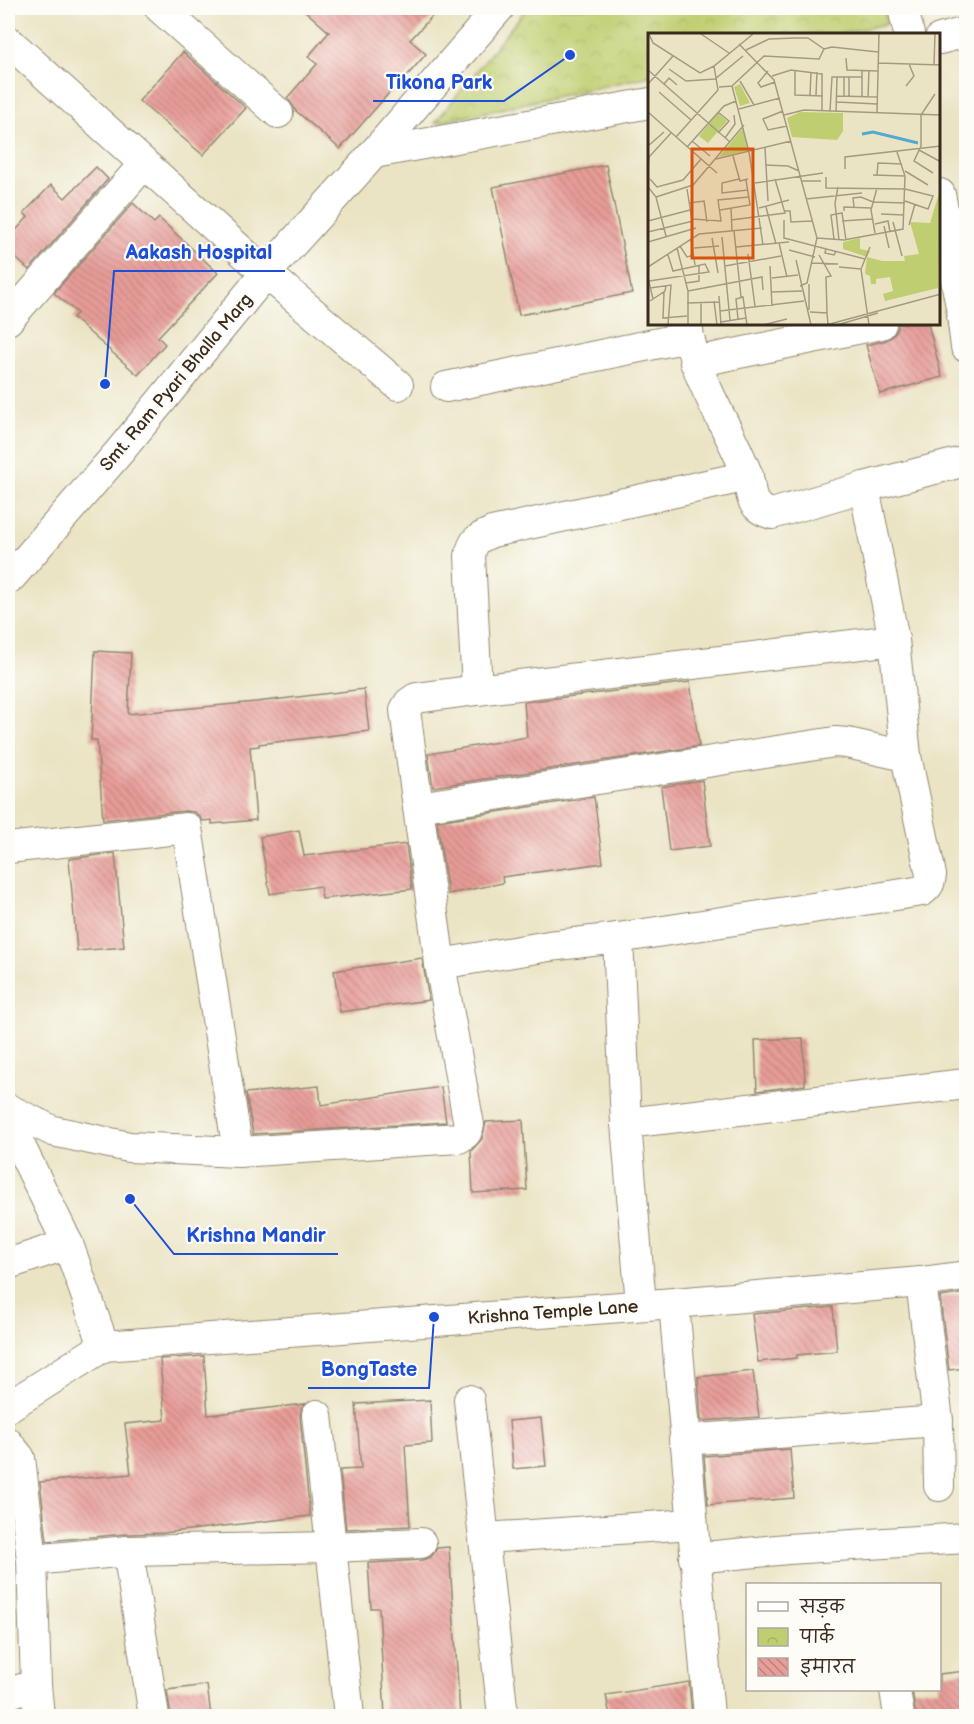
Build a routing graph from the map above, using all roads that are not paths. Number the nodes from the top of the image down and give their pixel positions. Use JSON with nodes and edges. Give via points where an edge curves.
{"nodes":[{"id":1,"x":160,"y":8,"type":"edge"},
{"id":2,"x":499,"y":8,"type":"edge"},
{"id":3,"x":903,"y":8,"type":"edge"},
{"id":4,"x":966,"y":32,"type":"edge"},
{"id":5,"x":909,"y":33,"type":"edge"},
{"id":6,"x":941,"y":38,"type":"edge"},
{"id":7,"x":8,"y":41,"type":"edge"},
{"id":8,"x":648,"y":105,"type":"edge"},
{"id":9,"x":278,"y":113,"type":"dead end"},
{"id":10,"x":374,"y":153,"type":"junction"},
{"id":11,"x":144,"y":164,"type":"junction"},
{"id":12,"x":941,"y":215,"type":"edge"},
{"id":13,"x":266,"y":273,"type":"junction"},
{"id":14,"x":950,"y":309,"type":"edge"},
{"id":15,"x":8,"y":320,"type":"edge"},
{"id":16,"x":859,"y":326,"type":"edge"},
{"id":17,"x":690,"y":341,"type":"edge"},
{"id":18,"x":966,"y":347,"type":"edge"},
{"id":19,"x":398,"y":385,"type":"dead end"},
{"id":20,"x":446,"y":387,"type":"dead end"},
{"id":21,"x":966,"y":462,"type":"edge"},
{"id":22,"x":748,"y":476,"type":"junction"},
{"id":23,"x":864,"y":487,"type":"junction"},
{"id":24,"x":8,"y":579,"type":"edge"},
{"id":25,"x":894,"y":640,"type":"junction"},
{"id":26,"x":477,"y":690,"type":"junction"},
{"id":27,"x":906,"y":756,"type":"junction"},
{"id":28,"x":418,"y":807,"type":"junction"},
{"id":29,"x":8,"y":848,"type":"edge"},
{"id":30,"x":618,"y":938,"type":"junction"},
{"id":31,"x":440,"y":964,"type":"junction"},
{"id":32,"x":966,"y":1084,"type":"edge"},
{"id":33,"x":8,"y":1109,"type":"edge"},
{"id":34,"x":626,"y":1123,"type":"junction"},
{"id":35,"x":11,"y":1136,"type":"edge"},
{"id":36,"x":238,"y":1152,"type":"junction"},
{"id":37,"x":68,"y":1244,"type":"junction"},
{"id":38,"x":8,"y":1264,"type":"edge"},
{"id":39,"x":966,"y":1276,"type":"edge"},
{"id":40,"x":921,"y":1282,"type":"junction"},
{"id":41,"x":674,"y":1303,"type":"junction"},
{"id":42,"x":641,"y":1305,"type":"junction"},
{"id":43,"x":104,"y":1346,"type":"junction"},
{"id":44,"x":469,"y":1400,"type":"dead end"},
{"id":45,"x":8,"y":1407,"type":"edge"},
{"id":46,"x":316,"y":1415,"type":"dead end"},
{"id":47,"x":938,"y":1421,"type":"junction"},
{"id":48,"x":684,"y":1440,"type":"junction"},
{"id":49,"x":8,"y":1443,"type":"edge"},
{"id":50,"x":939,"y":1486,"type":"dead end"},
{"id":51,"x":692,"y":1524,"type":"junction"},
{"id":52,"x":484,"y":1538,"type":"junction"},
{"id":53,"x":966,"y":1538,"type":"edge"},
{"id":54,"x":421,"y":1543,"type":"dead end"},
{"id":55,"x":332,"y":1547,"type":"junction"},
{"id":56,"x":128,"y":1551,"type":"junction"},
{"id":57,"x":694,"y":1557,"type":"junction"},
{"id":58,"x":32,"y":1560,"type":"junction"},
{"id":59,"x":36,"y":1684,"type":"junction"},
{"id":60,"x":895,"y":1691,"type":"edge"},
{"id":61,"x":8,"y":1693,"type":"edge"},
{"id":62,"x":39,"y":1716,"type":"edge"},
{"id":63,"x":154,"y":1716,"type":"edge"},
{"id":64,"x":350,"y":1716,"type":"edge"},
{"id":65,"x":503,"y":1716,"type":"edge"},
{"id":66,"x":709,"y":1716,"type":"edge"},
{"id":67,"x":899,"y":1716,"type":"edge"}],
"edges":[{"from":1,"to":9,"type":"street"},
{"from":2,"to":10,"type":"street","name":"Smt. Ram Pyari Bhalla Marg"},
{"from":3,"to":5,"type":"street"},
{"from":4,"to":6,"type":"street"},
{"from":7,"to":11,"type":"street"},
{"from":8,"to":10,"type":"street"},
{"from":10,"to":13,"type":"street","name":"Smt. Ram Pyari Bhalla Marg"},
{"from":11,"to":13,"type":"street"},
{"from":11,"to":15,"type":"street"},
{"from":12,"to":14,"type":"street"},
{"from":13,"to":19,"type":"street"},
{"from":13,"to":24,"type":"street","name":"Smt. Ram Pyari Bhalla Marg"},
{"from":14,"to":18,"type":"street"},
{"from":16,"to":17,"type":"street"},
{"from":17,"to":20,"type":"street"},
{"from":17,"to":22,"type":"street"},
{"from":21,"to":23,"type":"street"},
{"from":22,"to":23,"type":"street","via":[[756,507],[772,514]]},
{"from":22,"to":26,"type":"street","via":[[479,537],[470,556]]},
{"from":23,"to":25,"type":"street"},
{"from":25,"to":26,"type":"street"},
{"from":25,"to":27,"type":"street"},
{"from":26,"to":28,"type":"street","via":[[416,698],[405,710]]},
{"from":27,"to":28,"type":"street","via":[[835,742]]},
{"from":27,"to":30,"type":"street","via":[[931,875],[927,888]]},
{"from":28,"to":31,"type":"street"},
{"from":29,"to":36,"type":"street","via":[[187,828]]},
{"from":30,"to":31,"type":"street"},
{"from":30,"to":34,"type":"street"},
{"from":31,"to":36,"type":"street","via":[[469,1125],[463,1136]]},
{"from":32,"to":34,"type":"street"},
{"from":33,"to":36,"type":"street","via":[[53,1131],[129,1147]]},
{"from":34,"to":42,"type":"street"},
{"from":35,"to":37,"type":"street"},
{"from":37,"to":38,"type":"street"},
{"from":37,"to":43,"type":"street"},
{"from":39,"to":40,"type":"street","name":"Krishna Temple Lane"},
{"from":40,"to":41,"type":"street","name":"Krishna Temple Lane"},
{"from":40,"to":47,"type":"street"},
{"from":41,"to":42,"type":"street","name":"Krishna Temple Lane"},
{"from":41,"to":48,"type":"street"},
{"from":42,"to":43,"type":"street","name":"Krishna Temple Lane"},
{"from":43,"to":45,"type":"street"},
{"from":44,"to":52,"type":"street"},
{"from":46,"to":55,"type":"street"},
{"from":47,"to":48,"type":"street"},
{"from":47,"to":50,"type":"street"},
{"from":48,"to":51,"type":"street"},
{"from":49,"to":58,"type":"street","via":[[20,1458]]},
{"from":51,"to":52,"type":"street"},
{"from":51,"to":57,"type":"street"},
{"from":52,"to":65,"type":"street"},
{"from":53,"to":57,"type":"street"},
{"from":54,"to":55,"type":"street"},
{"from":55,"to":56,"type":"street"},
{"from":55,"to":64,"type":"street"},
{"from":56,"to":58,"type":"street"},
{"from":56,"to":63,"type":"street"},
{"from":57,"to":66,"type":"street"},
{"from":58,"to":59,"type":"street"},
{"from":59,"to":61,"type":"street"},
{"from":59,"to":62,"type":"street"},
{"from":60,"to":67,"type":"street"}]}
